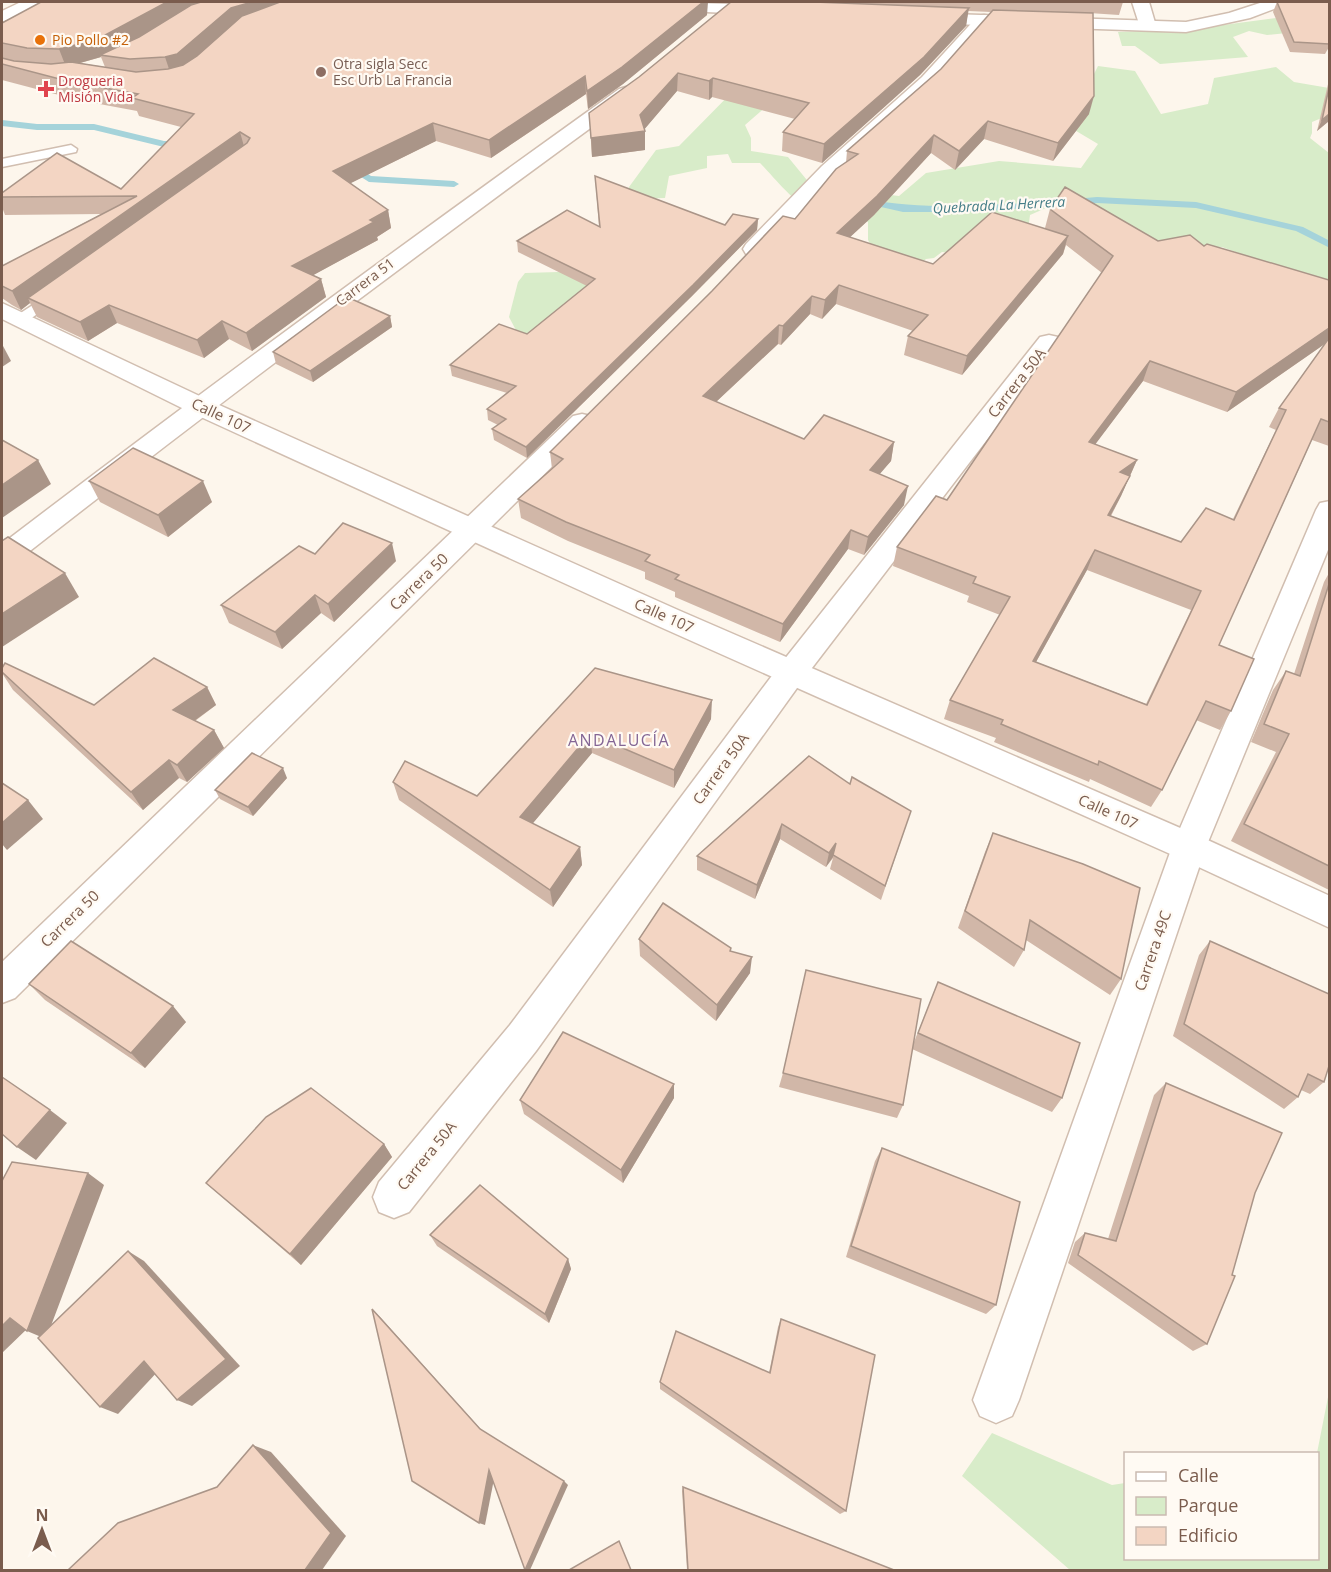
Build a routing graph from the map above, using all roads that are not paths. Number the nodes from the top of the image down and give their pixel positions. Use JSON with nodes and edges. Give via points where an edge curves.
{"nodes":[{"id":1,"x":34,"y":2,"type":"edge"},
{"id":2,"x":1141,"y":2,"type":"edge"},
{"id":3,"x":1276,"y":2,"type":"edge"},
{"id":4,"x":645,"y":4,"type":"edge"},
{"id":5,"x":730,"y":8,"type":"junction"},
{"id":6,"x":785,"y":12,"type":"edge"},
{"id":7,"x":2,"y":17,"type":"edge"},
{"id":8,"x":901,"y":17,"type":"edge"},
{"id":9,"x":984,"y":20,"type":"junction"},
{"id":10,"x":1147,"y":26,"type":"junction"},
{"id":11,"x":703,"y":30,"type":"edge"},
{"id":12,"x":640,"y":82,"type":"edge"},
{"id":13,"x":71,"y":149,"type":"dead end"},
{"id":14,"x":2,"y":163,"type":"edge"},
{"id":15,"x":734,"y":270,"type":"edge"},
{"id":16,"x":68,"y":285,"type":"edge"},
{"id":17,"x":11,"y":315,"type":"edge"},
{"id":18,"x":1049,"y":342,"type":"dead end"},
{"id":19,"x":600,"y":404,"type":"edge"},
{"id":20,"x":199,"y":406,"type":"junction"},
{"id":21,"x":1329,"y":510,"type":"edge"},
{"id":22,"x":473,"y":530,"type":"junction"},
{"id":23,"x":2,"y":558,"type":"edge"},
{"id":24,"x":791,"y":673,"type":"junction"},
{"id":25,"x":1190,"y":847,"type":"junction"},
{"id":26,"x":1329,"y":913,"type":"edge"},
{"id":27,"x":2,"y":986,"type":"edge"},
{"id":28,"x":394,"y":1197,"type":"dead end"},
{"id":29,"x":996,"y":1400,"type":"dead end"}],
"edges":[{"from":1,"to":7,"type":"street"},
{"from":2,"to":10,"type":"street"},
{"from":3,"to":10,"type":"street","via":[[1186,27]]},
{"from":4,"to":5,"type":"street"},
{"from":5,"to":6,"type":"street"},
{"from":5,"to":11,"type":"street"},
{"from":8,"to":9,"type":"street"},
{"from":9,"to":10,"type":"street"},
{"from":9,"to":15,"type":"street","via":[[929,81],[829,170]]},
{"from":12,"to":20,"type":"street","name":"Carrera 51"},
{"from":13,"to":14,"type":"lane"},
{"from":16,"to":17,"type":"lane"},
{"from":17,"to":20,"type":"street","name":"Calle 107"},
{"from":18,"to":24,"type":"street","name":"Carrera 50A"},
{"from":19,"to":22,"type":"street","name":"Carrera 50"},
{"from":20,"to":22,"type":"street","name":"Calle 107"},
{"from":20,"to":23,"type":"street","name":"Carrera 51"},
{"from":21,"to":25,"type":"street","name":"Carrera 49C"},
{"from":22,"to":24,"type":"street","name":"Calle 107"},
{"from":22,"to":27,"type":"street","name":"Carrera 50"},
{"from":24,"to":25,"type":"street","name":"Calle 107"},
{"from":24,"to":28,"type":"street","name":"Carrera 50A","via":[[523,1038]]},
{"from":25,"to":26,"type":"street","name":"Calle 107"},
{"from":25,"to":29,"type":"street","name":"Carrera 49C"}]}
